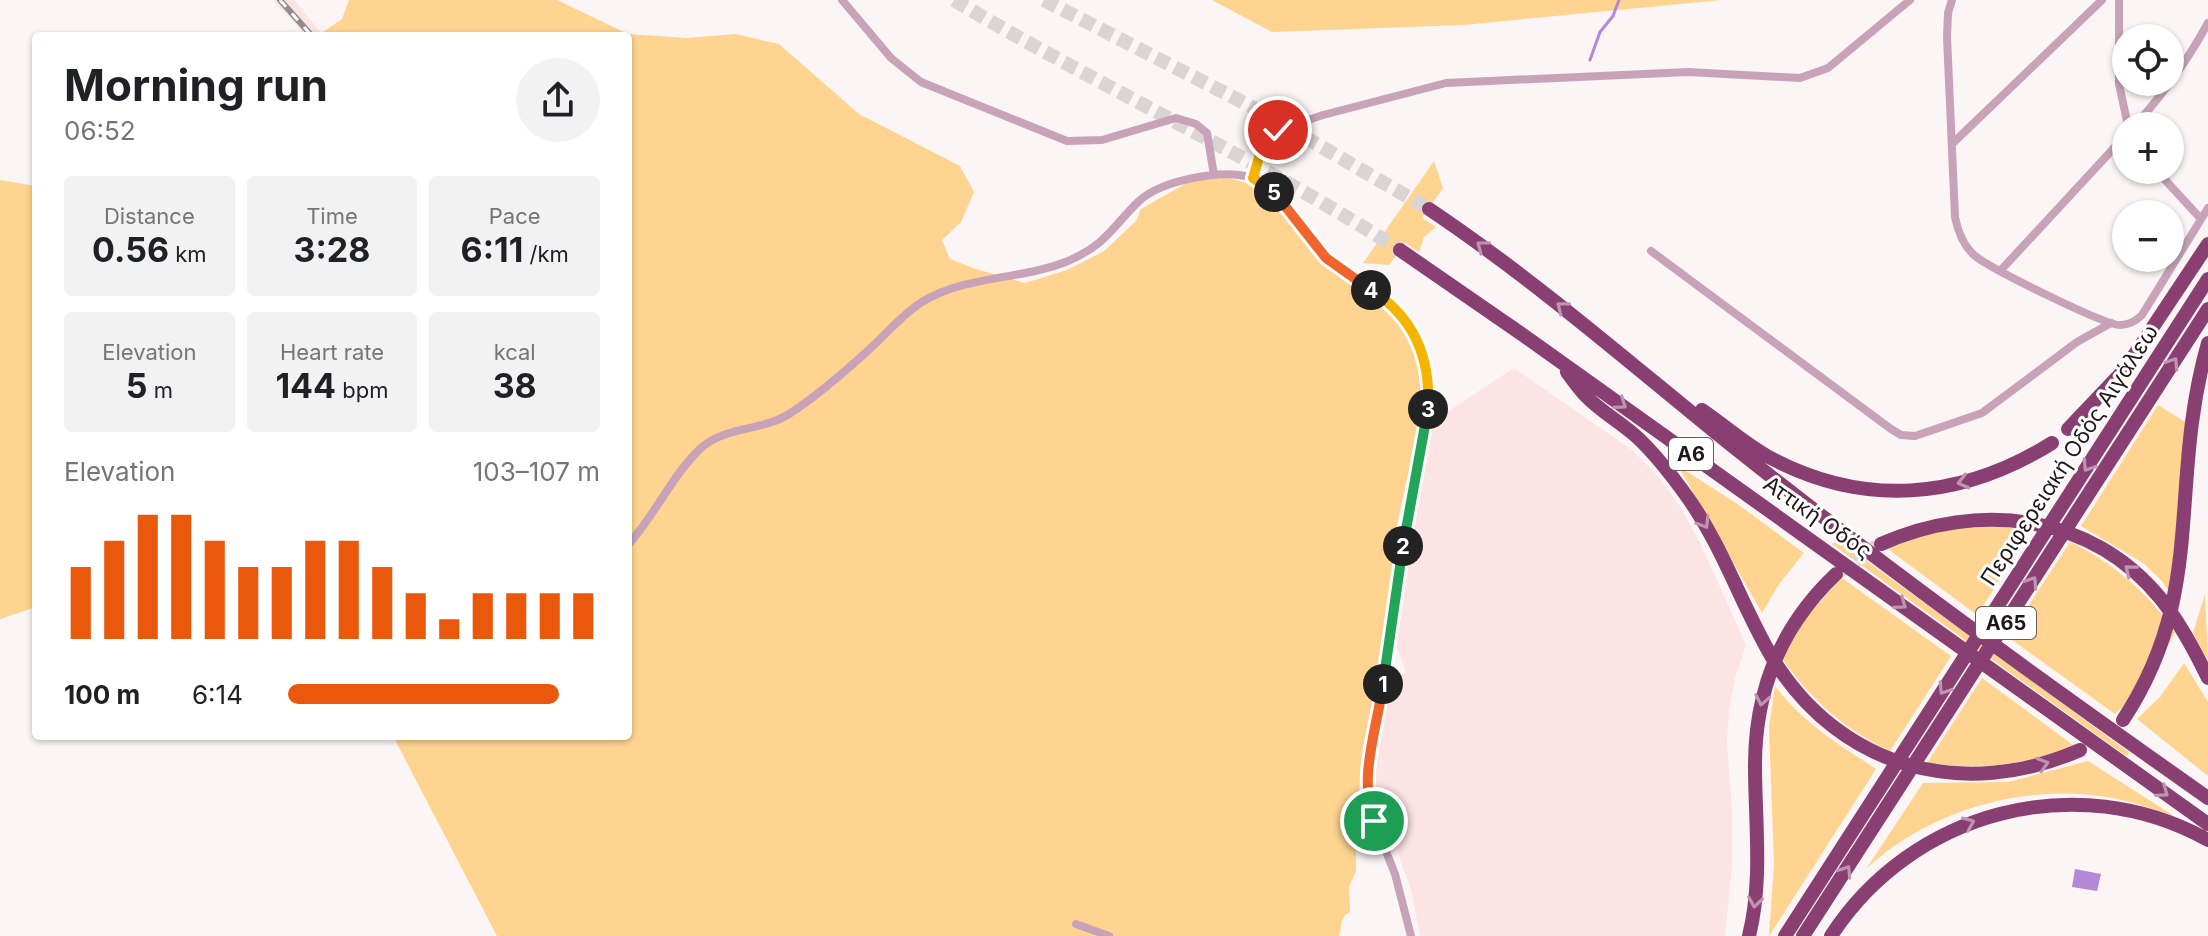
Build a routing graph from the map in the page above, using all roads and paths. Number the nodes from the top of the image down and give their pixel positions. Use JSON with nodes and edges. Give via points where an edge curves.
{"nodes":[{"id":1,"x":842,"y":0,"type":"edge"},
{"id":2,"x":1910,"y":0,"type":"edge"},
{"id":3,"x":1952,"y":0,"type":"edge"},
{"id":4,"x":2102,"y":0,"type":"edge"},
{"id":5,"x":2119,"y":0,"type":"edge"},
{"id":6,"x":2208,"y":23,"type":"edge"},
{"id":7,"x":2127,"y":112,"type":"edge"},
{"id":8,"x":2146,"y":112,"type":"edge"},
{"id":9,"x":1953,"y":143,"type":"junction"},
{"id":10,"x":2112,"y":150,"type":"edge"},
{"id":11,"x":1214,"y":175,"type":"junction"},
{"id":12,"x":1253,"y":178,"type":"junction"},
{"id":13,"x":2169,"y":184,"type":"edge"},
{"id":14,"x":2208,"y":208,"type":"edge"},
{"id":15,"x":1429,"y":209,"type":"tunnel mouth"},
{"id":16,"x":2201,"y":219,"type":"junction"},
{"id":17,"x":2208,"y":244,"type":"edge"},
{"id":18,"x":1400,"y":250,"type":"tunnel mouth"},
{"id":19,"x":1651,"y":251,"type":"dead end"},
{"id":20,"x":2001,"y":270,"type":"junction"},
{"id":21,"x":2208,"y":279,"type":"edge"},
{"id":22,"x":2208,"y":309,"type":"edge"},
{"id":23,"x":2111,"y":323,"type":"junction"},
{"id":24,"x":2208,"y":343,"type":"edge"},
{"id":25,"x":1557,"y":359,"type":"junction"},
{"id":26,"x":1635,"y":365,"type":"junction"},
{"id":27,"x":2068,"y":429,"type":"dead end"},
{"id":28,"x":2052,"y":443,"type":"dead end"},
{"id":29,"x":2200,"y":503,"type":"dead end"},
{"id":30,"x":632,"y":541,"type":"edge"},
{"id":31,"x":1881,"y":544,"type":"tunnel mouth"},
{"id":32,"x":1836,"y":574,"type":"tunnel mouth"},
{"id":33,"x":2191,"y":615,"type":"dead end"},
{"id":34,"x":2205,"y":673,"type":"edge"},
{"id":35,"x":2123,"y":720,"type":"dead end"},
{"id":36,"x":2080,"y":750,"type":"dead end"},
{"id":37,"x":2208,"y":798,"type":"edge"},
{"id":38,"x":2208,"y":824,"type":"edge"},
{"id":39,"x":2208,"y":840,"type":"edge"},
{"id":40,"x":1076,"y":924,"type":"dead end"},
{"id":41,"x":1109,"y":936,"type":"edge"},
{"id":42,"x":1411,"y":936,"type":"edge"},
{"id":43,"x":1749,"y":936,"type":"edge"},
{"id":44,"x":1785,"y":936,"type":"edge"},
{"id":45,"x":1803,"y":936,"type":"edge"},
{"id":46,"x":1831,"y":936,"type":"edge"}],
"edges":[{"from":1,"to":11,"type":"street","via":[[891,58],[921,82],[1067,141],[1102,140],[1188,119],[1207,133]]},
{"from":2,"to":12,"type":"street","via":[[1814,75],[1638,73],[1446,83],[1278,130],[1263,143]]},
{"from":3,"to":9,"type":"street","via":[[1947,37]]},
{"from":4,"to":9,"type":"street"},
{"from":5,"to":7,"type":"street","via":[[2119,84]]},
{"from":6,"to":8,"type":"street","via":[[2183,67]]},
{"from":9,"to":20,"type":"street","via":[[1957,228],[1971,253]]},
{"from":10,"to":20,"type":"street"},
{"from":11,"to":12,"type":"street"},
{"from":11,"to":30,"type":"street","via":[[1145,196],[1113,232],[1065,262],[962,285],[920,303],[791,413],[773,423],[718,436],[702,447]]},
{"from":12,"to":42,"type":"street","via":[[1272,189],[1326,258],[1395,308],[1421,349],[1427,371],[1425,434],[1366,785]]},
{"from":13,"to":16,"type":"street"},
{"from":14,"to":16,"type":"street"},
{"from":26,"to":15,"type":"highway","name":"Αττική Οδός","number":"Α6","one_way":true},
{"from":16,"to":23,"type":"street","via":[[2142,315],[2123,325]]},
{"from":17,"to":27,"type":"highway","via":[[2125,369]]},
{"from":18,"to":25,"type":"highway","name":"Αττική Οδός","number":"Α6"},
{"from":19,"to":23,"type":"street","via":[[1901,435],[1915,436],[1982,413]]},
{"from":20,"to":23,"type":"street"},
{"from":21,"to":44,"type":"highway","name":"Περιφερειακή Οδός Αιγάλεω","number":"Α65","one_way":true},
{"from":45,"to":22,"type":"highway","name":"Περιφερειακή Οδός Αιγάλεω","number":"Α65","one_way":true},
{"from":24,"to":29,"type":"highway","via":[[2197,422]]},
{"from":25,"to":36,"type":"highway","one_way":true,"via":[[1586,397],[1637,437],[1674,479],[1715,540],[1774,661],[1828,723],[1897,762],[1948,773],[2029,769]]},
{"from":25,"to":38,"type":"highway","name":"Αττική Οδός","number":"Α6","one_way":true},
{"from":28,"to":26,"type":"highway","one_way":true,"via":[[1995,473],[1940,488],[1890,492],[1842,486],[1764,454]]},
{"from":26,"to":37,"type":"highway","name":"Αττική Οδός","number":"Α6","via":[[1890,567]]},
{"from":34,"to":31,"type":"highway","one_way":true,"via":[[2161,599],[2130,569],[2095,545],[2054,528],[2011,519],[1957,520]]},
{"from":32,"to":43,"type":"highway","one_way":true,"via":[[1790,628],[1765,685],[1755,764],[1759,868]]},
{"from":33,"to":35,"type":"highway","via":[[2150,692]]},
{"from":46,"to":39,"type":"highway","one_way":true,"via":[[1901,861],[1949,832],[2003,812],[2049,804],[2119,808],[2173,823]]},
{"from":40,"to":41,"type":"street"}]}
